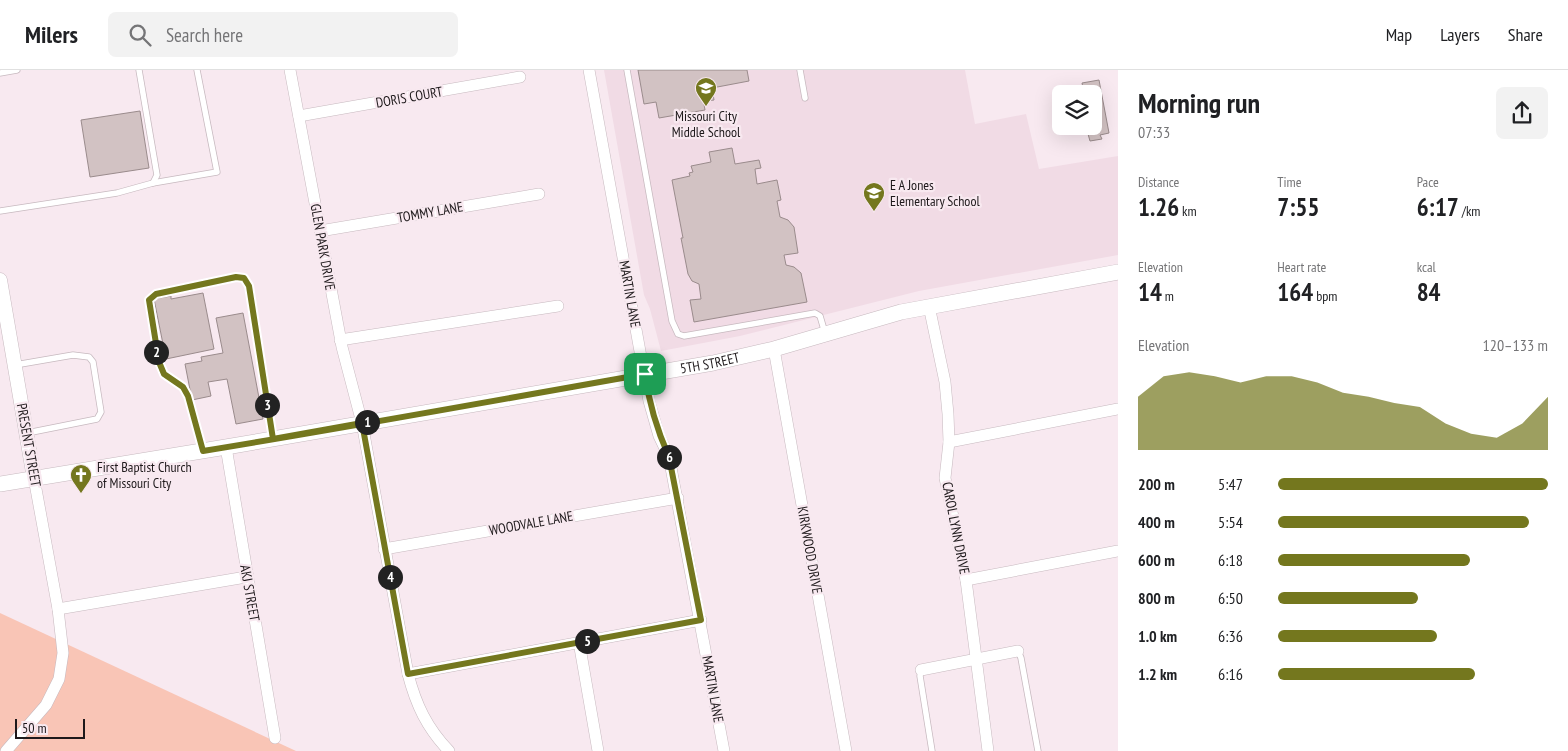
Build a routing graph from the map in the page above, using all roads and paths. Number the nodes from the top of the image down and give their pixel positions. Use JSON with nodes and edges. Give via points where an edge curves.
{"nodes":[{"id":1,"x":17,"y":70,"type":"edge"},
{"id":2,"x":139,"y":70,"type":"edge"},
{"id":3,"x":197,"y":70,"type":"edge"},
{"id":4,"x":290,"y":70,"type":"edge"},
{"id":5,"x":590,"y":70,"type":"edge"},
{"id":6,"x":627,"y":70,"type":"edge"},
{"id":7,"x":800,"y":70,"type":"edge"},
{"id":8,"x":0,"y":73,"type":"edge"},
{"id":9,"x":520,"y":77,"type":"dead end"},
{"id":10,"x":805,"y":98,"type":"dead end"},
{"id":11,"x":299,"y":116,"type":"junction"},
{"id":12,"x":153,"y":183,"type":"junction"},
{"id":13,"x":539,"y":194,"type":"dead end"},
{"id":14,"x":0,"y":211,"type":"edge"},
{"id":15,"x":320,"y":231,"type":"junction"},
{"id":16,"x":1118,"y":272,"type":"edge"},
{"id":17,"x":0,"y":280,"type":"edge"},
{"id":18,"x":558,"y":306,"type":"dead end"},
{"id":19,"x":929,"y":306,"type":"junction"},
{"id":20,"x":825,"y":334,"type":"junction"},
{"id":21,"x":340,"y":340,"type":"junction"},
{"id":22,"x":774,"y":349,"type":"junction"},
{"id":23,"x":15,"y":365,"type":"junction"},
{"id":24,"x":645,"y":374,"type":"junction"},
{"id":25,"x":1118,"y":409,"type":"edge"},
{"id":26,"x":362,"y":423,"type":"junction"},
{"id":27,"x":27,"y":433,"type":"junction"},
{"id":28,"x":273,"y":439,"type":"junction"},
{"id":29,"x":949,"y":442,"type":"junction"},
{"id":30,"x":226,"y":447,"type":"junction"},
{"id":31,"x":203,"y":451,"type":"junction"},
{"id":32,"x":34,"y":478,"type":"junction"},
{"id":33,"x":0,"y":484,"type":"edge"},
{"id":34,"x":678,"y":498,"type":"junction"},
{"id":35,"x":384,"y":549,"type":"junction"},
{"id":36,"x":1118,"y":552,"type":"edge"},
{"id":37,"x":246,"y":577,"type":"junction"},
{"id":38,"x":966,"y":580,"type":"junction"},
{"id":39,"x":58,"y":610,"type":"junction"},
{"id":40,"x":701,"y":620,"type":"junction"},
{"id":41,"x":579,"y":642,"type":"junction"},
{"id":42,"x":1018,"y":651,"type":"joint"},
{"id":43,"x":977,"y":658,"type":"junction"},
{"id":44,"x":921,"y":670,"type":"joint"},
{"id":45,"x":408,"y":674,"type":"junction"},
{"id":46,"x":276,"y":738,"type":"dead end"},
{"id":47,"x":6,"y":751,"type":"edge"},
{"id":48,"x":450,"y":751,"type":"edge"},
{"id":49,"x":598,"y":751,"type":"edge"},
{"id":50,"x":724,"y":751,"type":"edge"},
{"id":51,"x":846,"y":751,"type":"edge"},
{"id":52,"x":932,"y":751,"type":"edge"},
{"id":53,"x":988,"y":751,"type":"edge"},
{"id":54,"x":1038,"y":751,"type":"edge"}],
"edges":[{"from":1,"to":8,"type":"lane"},
{"from":2,"to":12,"type":"lane","via":[[157,175]]},
{"from":3,"to":12,"type":"lane","via":[[217,172]]},
{"from":4,"to":11,"type":"street","name":"GLEN PARK DRIVE"},
{"from":5,"to":24,"type":"street","name":"MARTIN LANE"},
{"from":6,"to":20,"type":"lane","via":[[672,321],[678,334],[684,336],[815,313],[820,316]]},
{"from":7,"to":10,"type":"lane"},
{"from":9,"to":11,"type":"street","name":"DORIS COURT"},
{"from":11,"to":15,"type":"street","name":"GLEN PARK DRIVE"},
{"from":12,"to":14,"type":"lane","via":[[117,193]]},
{"from":13,"to":15,"type":"street","name":"TOMMY LANE"},
{"from":15,"to":21,"type":"street","name":"GLEN PARK DRIVE"},
{"from":16,"to":19,"type":"main road","name":"5TH STREET"},
{"from":17,"to":23,"type":"street","name":"PRESENT STREET"},
{"from":18,"to":21,"type":"street"},
{"from":19,"to":20,"type":"main road","name":"5TH STREET"},
{"from":19,"to":29,"type":"street","name":"CAROL LYNN DRIVE","via":[[945,382]]},
{"from":20,"to":22,"type":"main road","name":"5TH STREET"},
{"from":21,"to":26,"type":"street","name":"GLEN PARK DRIVE"},
{"from":22,"to":24,"type":"main road","name":"5TH STREET"},
{"from":22,"to":51,"type":"street","name":"KIRKWOOD DRIVE"},
{"from":23,"to":27,"type":"street","name":"PRESENT STREET"},
{"from":23,"to":27,"type":"lane","via":[[73,356],[89,358],[93,362],[100,412],[97,418]]},
{"from":24,"to":26,"type":"main road","name":"5TH STREET"},
{"from":24,"to":34,"type":"street","name":"MARTIN LANE","via":[[649,401],[669,457]]},
{"from":25,"to":29,"type":"street"},
{"from":26,"to":28,"type":"main road","name":"5TH STREET"},
{"from":26,"to":35,"type":"street","name":"GLEN PARK DRIVE"},
{"from":27,"to":32,"type":"street","name":"PRESENT STREET"},
{"from":28,"to":30,"type":"main road","name":"5TH STREET"},
{"from":28,"to":31,"type":"lane","via":[[249,286],[244,278],[236,277],[156,294],[149,300],[159,362],[164,374],[183,387],[188,396]]},
{"from":29,"to":38,"type":"street","name":"CAROL LYNN DRIVE","via":[[945,478]]},
{"from":30,"to":31,"type":"main road","name":"5TH STREET"},
{"from":30,"to":37,"type":"street","name":"AKJ STREET"},
{"from":31,"to":32,"type":"main road","name":"5TH STREET"},
{"from":32,"to":33,"type":"main road","name":"5TH STREET"},
{"from":32,"to":39,"type":"street","name":"PRESENT STREET"},
{"from":34,"to":35,"type":"street","name":"WOODVALE LANE"},
{"from":34,"to":40,"type":"street","name":"MARTIN LANE"},
{"from":35,"to":45,"type":"street","name":"GLEN PARK DRIVE"},
{"from":36,"to":38,"type":"street"},
{"from":37,"to":39,"type":"street"},
{"from":37,"to":46,"type":"street","name":"AKJ STREET"},
{"from":38,"to":43,"type":"street","name":"CAROL LYNN DRIVE"},
{"from":39,"to":47,"type":"street","name":"PRESENT STREET","via":[[62,653],[59,679],[46,705]]},
{"from":40,"to":41,"type":"street"},
{"from":40,"to":50,"type":"street","name":"MARTIN LANE"},
{"from":41,"to":45,"type":"street"},
{"from":41,"to":49,"type":"street"},
{"from":42,"to":43,"type":"street"},
{"from":42,"to":54,"type":"lane"},
{"from":43,"to":44,"type":"street"},
{"from":43,"to":53,"type":"street","name":"CAROL LYNN DRIVE"},
{"from":44,"to":52,"type":"lane"},
{"from":45,"to":48,"type":"street","name":"GLEN PARK DRIVE","via":[[414,700],[423,718]]}]}
